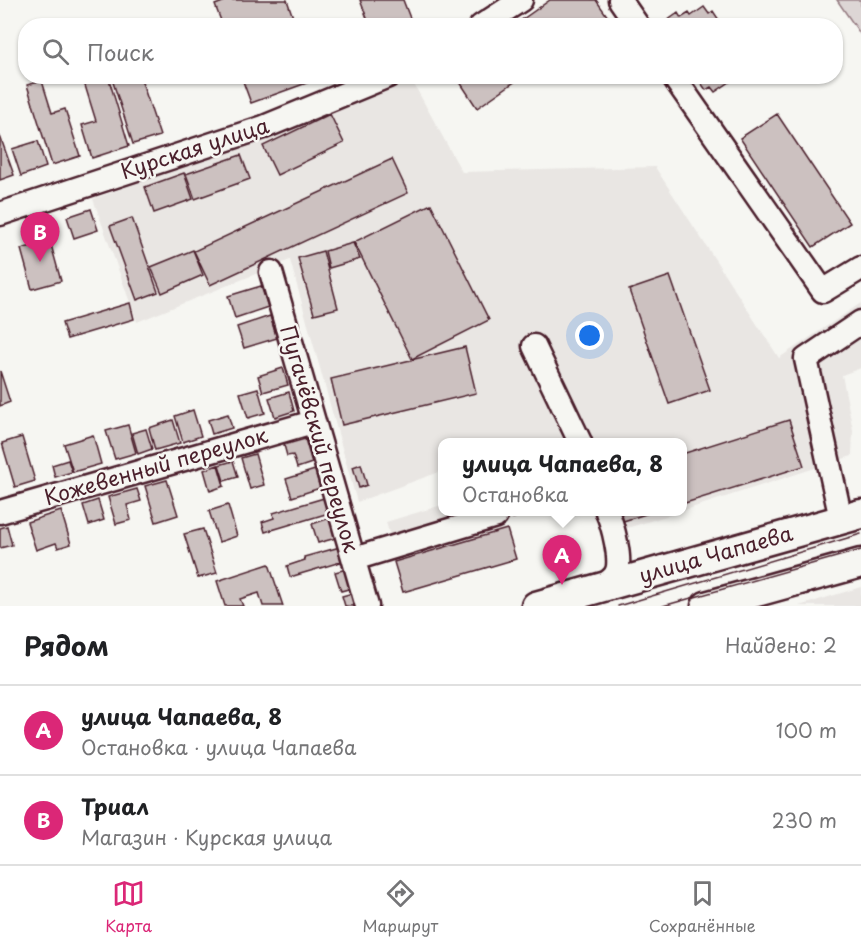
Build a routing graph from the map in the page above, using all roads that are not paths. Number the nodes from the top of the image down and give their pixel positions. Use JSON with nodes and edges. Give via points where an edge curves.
{"nodes":[{"id":1,"x":520,"y":0,"type":"edge"},
{"id":2,"x":620,"y":0,"type":"edge"},
{"id":3,"x":493,"y":18,"type":"edge"},
{"id":4,"x":632,"y":18,"type":"edge"},
{"id":5,"x":369,"y":84,"type":"edge"},
{"id":6,"x":679,"y":84,"type":"edge"},
{"id":7,"x":0,"y":214,"type":"edge"},
{"id":8,"x":861,"y":268,"type":"edge"},
{"id":9,"x":271,"y":272,"type":"dead end"},
{"id":10,"x":861,"y":322,"type":"edge"},
{"id":11,"x":534,"y":346,"type":"dead end"},
{"id":12,"x":313,"y":422,"type":"junction"},
{"id":13,"x":578,"y":438,"type":"edge"},
{"id":14,"x":0,"y":512,"type":"edge"},
{"id":15,"x":496,"y":516,"type":"dead end"},
{"id":16,"x":609,"y":516,"type":"edge"},
{"id":17,"x":851,"y":517,"type":"edge"},
{"id":18,"x":354,"y":559,"type":"junction"},
{"id":19,"x":861,"y":563,"type":"edge"},
{"id":20,"x":603,"y":587,"type":"junction"},
{"id":21,"x":713,"y":605,"type":"edge"},
{"id":22,"x":367,"y":606,"type":"edge"},
{"id":23,"x":536,"y":606,"type":"edge"}],
"edges":[{"from":1,"to":3,"type":"street"},
{"from":2,"to":4,"type":"street"},
{"from":5,"to":7,"type":"street","name":"Курская улица","via":[[264,127]]},
{"from":6,"to":8,"type":"street","via":[[823,291]]},
{"from":9,"to":12,"type":"street","name":"Пугачёвский переулок"},
{"from":10,"to":17,"type":"street","via":[[806,359]]},
{"from":11,"to":13,"type":"street"},
{"from":12,"to":14,"type":"street","name":"Кожевенный переулок"},
{"from":12,"to":18,"type":"street","name":"Пугачёвский переулок"},
{"from":15,"to":18,"type":"street"},
{"from":16,"to":20,"type":"street","via":[[618,566]]},
{"from":17,"to":20,"type":"main road","name":"улица Чапаева"},
{"from":18,"to":22,"type":"street","name":"Пугачёвский переулок"},
{"from":19,"to":21,"type":"main road"},
{"from":20,"to":23,"type":"main road","name":"улица Чапаева"}]}
